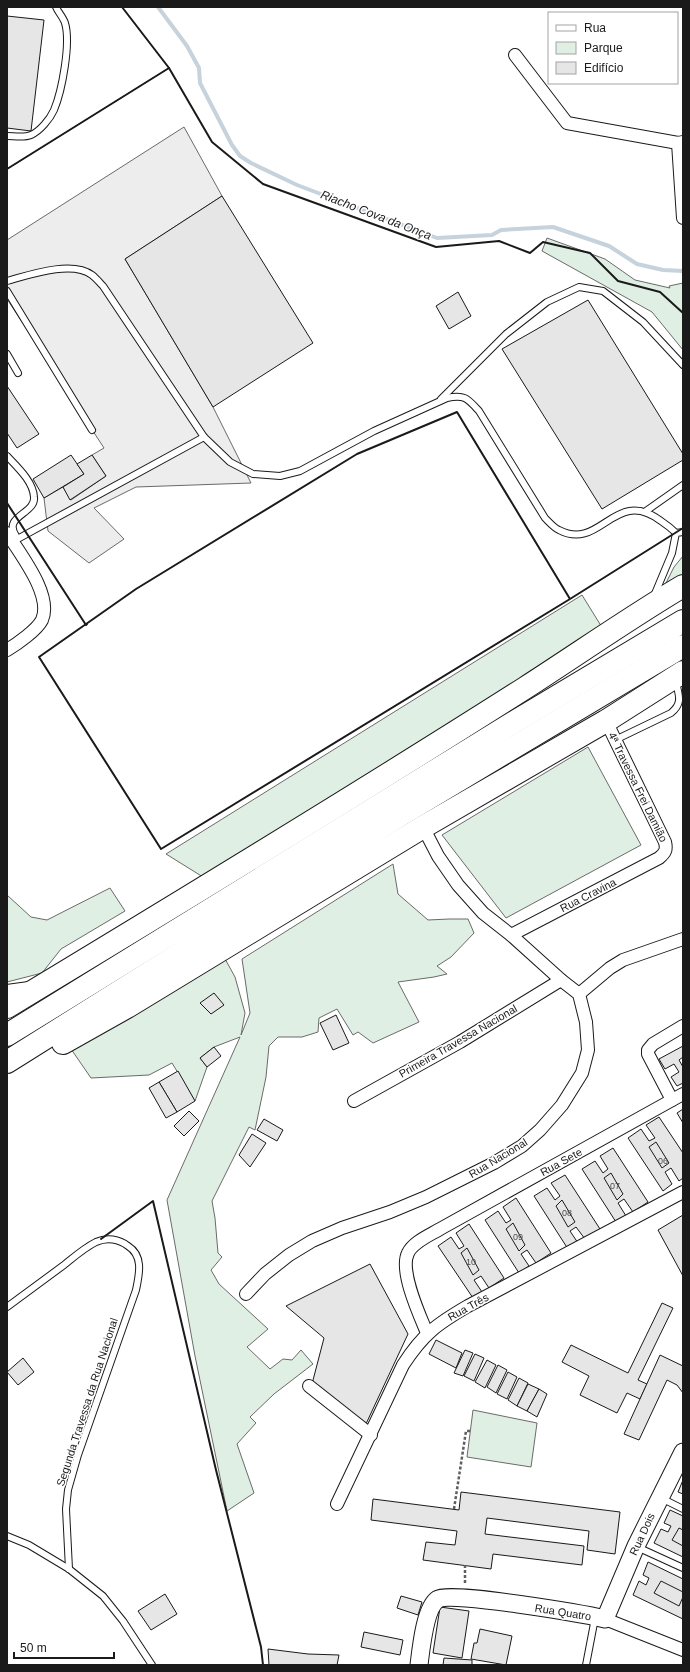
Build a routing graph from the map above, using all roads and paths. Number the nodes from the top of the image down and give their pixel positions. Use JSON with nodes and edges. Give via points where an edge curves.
{"nodes":[{"id":1,"x":56,"y":7,"type":"edge"},
{"id":2,"x":515,"y":55,"type":"dead end"},
{"id":3,"x":7,"y":136,"type":"edge"},
{"id":4,"x":681,"y":143,"type":"edge"},
{"id":5,"x":683,"y":218,"type":"edge"},
{"id":6,"x":7,"y":281,"type":"edge"},
{"id":7,"x":7,"y":290,"type":"edge"},
{"id":8,"x":7,"y":354,"type":"edge"},
{"id":9,"x":683,"y":365,"type":"edge"},
{"id":10,"x":18,"y":373,"type":"dead end"},
{"id":11,"x":439,"y":401,"type":"junction"},
{"id":12,"x":92,"y":430,"type":"dead end"},
{"id":13,"x":204,"y":437,"type":"junction"},
{"id":14,"x":7,"y":456,"type":"edge"},
{"id":15,"x":683,"y":485,"type":"edge"},
{"id":16,"x":646,"y":511,"type":"junction"},
{"id":17,"x":683,"y":532,"type":"edge"},
{"id":18,"x":676,"y":533,"type":"junction"},
{"id":19,"x":12,"y":538,"type":"edge"},
{"id":20,"x":683,"y":586,"type":"edge"},
{"id":21,"x":650,"y":606,"type":"junction"},
{"id":22,"x":683,"y":621,"type":"edge"},
{"id":23,"x":683,"y":646,"type":"edge"},
{"id":24,"x":7,"y":650,"type":"edge"},
{"id":25,"x":679,"y":674,"type":"edge"},
{"id":26,"x":606,"y":721,"type":"junction"},
{"id":27,"x":615,"y":740,"type":"junction"},
{"id":28,"x":423,"y":827,"type":"junction"},
{"id":29,"x":664,"y":854,"type":"joint"},
{"id":30,"x":511,"y":935,"type":"junction"},
{"id":31,"x":683,"y":939,"type":"edge"},
{"id":32,"x":561,"y":980,"type":"junction"},
{"id":33,"x":42,"y":986,"type":"junction"},
{"id":34,"x":7,"y":991,"type":"edge"},
{"id":35,"x":579,"y":994,"type":"junction"},
{"id":36,"x":7,"y":1007,"type":"edge"},
{"id":37,"x":683,"y":1026,"type":"edge"},
{"id":38,"x":7,"y":1035,"type":"edge"},
{"id":39,"x":7,"y":1062,"type":"edge"},
{"id":40,"x":683,"y":1094,"type":"edge"},
{"id":41,"x":672,"y":1100,"type":"junction"},
{"id":42,"x":354,"y":1101,"type":"dead end"},
{"id":43,"x":683,"y":1192,"type":"edge"},
{"id":44,"x":246,"y":1294,"type":"dead end"},
{"id":45,"x":7,"y":1307,"type":"edge"},
{"id":46,"x":427,"y":1333,"type":"junction"},
{"id":47,"x":309,"y":1386,"type":"dead end"},
{"id":48,"x":470,"y":1431,"type":"dead end"},
{"id":49,"x":371,"y":1435,"type":"junction"},
{"id":50,"x":683,"y":1452,"type":"edge"},
{"id":51,"x":659,"y":1498,"type":"junction"},
{"id":52,"x":337,"y":1504,"type":"dead end"},
{"id":53,"x":454,"y":1509,"type":"dead end"},
{"id":54,"x":683,"y":1509,"type":"edge"},
{"id":55,"x":7,"y":1536,"type":"edge"},
{"id":56,"x":636,"y":1546,"type":"junction"},
{"id":57,"x":464,"y":1565,"type":"dead end"},
{"id":58,"x":683,"y":1568,"type":"edge"},
{"id":59,"x":69,"y":1569,"type":"junction"},
{"id":60,"x":465,"y":1583,"type":"dead end"},
{"id":61,"x":600,"y":1618,"type":"junction"},
{"id":62,"x":682,"y":1648,"type":"edge"},
{"id":63,"x":152,"y":1665,"type":"edge"},
{"id":64,"x":419,"y":1665,"type":"edge"},
{"id":65,"x":586,"y":1665,"type":"edge"}],
"edges":[{"from":1,"to":3,"type":"lane","via":[[65,22],[67,41],[63,74],[53,111],[43,126],[32,135]]},
{"from":2,"to":4,"type":"street","via":[[568,123]]},
{"from":4,"to":5,"type":"street"},
{"from":6,"to":13,"type":"lane","via":[[40,272],[65,269],[84,271],[93,275],[103,286]]},
{"from":7,"to":12,"type":"lane"},
{"from":8,"to":10,"type":"lane"},
{"from":9,"to":11,"type":"lane","via":[[643,322],[603,291],[579,287],[547,302],[506,334]]},
{"from":11,"to":13,"type":"lane","via":[[374,431],[300,471],[280,476],[253,474],[230,462]]},
{"from":11,"to":16,"type":"lane","via":[[458,395],[466,398],[480,411],[545,518],[559,530],[581,535],[625,512]]},
{"from":13,"to":19,"type":"lane"},
{"from":14,"to":19,"type":"lane","via":[[31,486],[34,498],[32,505],[14,521]]},
{"from":15,"to":16,"type":"lane"},
{"from":16,"to":18,"type":"lane"},
{"from":17,"to":18,"type":"lane"},
{"from":18,"to":21,"type":"lane","via":[[672,553]]},
{"from":19,"to":24,"type":"street","via":[[41,591],[44,607],[42,620]]},
{"from":20,"to":21,"type":"highway"},
{"from":21,"to":33,"type":"highway","via":[[525,688]]},
{"from":22,"to":38,"type":"highway","via":[[506,727]]},
{"from":23,"to":39,"type":"highway","via":[[398,818]]},
{"from":25,"to":26,"type":"highway"},
{"from":25,"to":27,"type":"lane","via":[[680,702],[677,708]]},
{"from":26,"to":27,"type":"street","name":"4ª Travessa Frei Damião"},
{"from":26,"to":28,"type":"highway"},
{"from":27,"to":29,"type":"street","name":"4ª Travessa Frei Damião","via":[[665,842],[667,849]]},
{"from":28,"to":30,"type":"street","via":[[438,856],[458,885],[484,913]]},
{"from":28,"to":39,"type":"highway","via":[[81,1033],[51,1049]]},
{"from":29,"to":30,"type":"street","name":"Rua Cravina"},
{"from":30,"to":32,"type":"street"},
{"from":31,"to":35,"type":"street","via":[[623,960]]},
{"from":32,"to":35,"type":"street"},
{"from":32,"to":42,"type":"street","name":"Primeira Travessa Nacional","via":[[460,1042]]},
{"from":33,"to":34,"type":"street"},
{"from":33,"to":36,"type":"highway"},
{"from":35,"to":44,"type":"street","name":"Rua Nacional","via":[[586,1022],[588,1050],[582,1073],[562,1105],[540,1130],[522,1146],[452,1185],[390,1212],[312,1241],[265,1274]]},
{"from":37,"to":41,"type":"street","via":[[653,1044],[648,1050]]},
{"from":40,"to":41,"type":"street","name":"Rua Sete"},
{"from":41,"to":46,"type":"street","name":"Rua Sete","via":[[416,1244],[408,1253],[406,1261],[408,1283]]},
{"from":43,"to":46,"type":"street","name":"Rua Três","via":[[468,1306]]},
{"from":45,"to":59,"type":"lane","name":"Segunda Travessa da Rua Nacional","via":[[97,1242],[109,1239],[120,1241],[137,1255],[140,1269],[136,1290],[68,1490],[66,1509]]},
{"from":46,"to":49,"type":"street","name":"Rua Três","via":[[403,1365]]},
{"from":47,"to":49,"type":"street"},
{"from":48,"to":53,"type":"path","via":[[466,1430]]},
{"from":49,"to":52,"type":"street","name":"Rua Três"},
{"from":50,"to":51,"type":"street","name":"Rua Dois"},
{"from":51,"to":54,"type":"lane"},
{"from":51,"to":56,"type":"street","name":"Rua Dois"},
{"from":55,"to":59,"type":"lane","via":[[29,1545]]},
{"from":56,"to":58,"type":"lane"},
{"from":56,"to":61,"type":"street","name":"Rua Dois"},
{"from":57,"to":60,"type":"path"},
{"from":59,"to":63,"type":"lane","via":[[103,1596],[124,1621]]},
{"from":61,"to":62,"type":"street","name":"Rua Quatro"},
{"from":61,"to":64,"type":"street","name":"Rua Quatro","via":[[449,1596],[438,1599],[431,1608]]},
{"from":61,"to":65,"type":"lane"}]}
